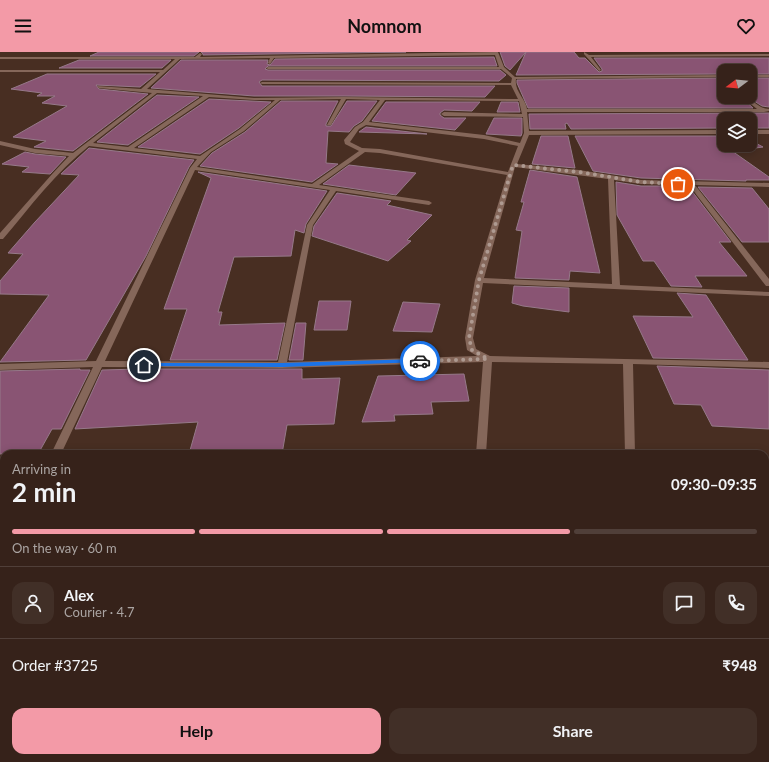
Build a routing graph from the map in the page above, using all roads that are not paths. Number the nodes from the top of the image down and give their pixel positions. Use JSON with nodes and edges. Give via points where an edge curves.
{"nodes":[{"id":1,"x":202,"y":52,"type":"edge"},
{"id":2,"x":497,"y":53,"type":"edge"},
{"id":3,"x":586,"y":54,"type":"edge"},
{"id":4,"x":769,"y":55,"type":"edge"},
{"id":5,"x":272,"y":57,"type":"junction"},
{"id":6,"x":0,"y":58,"type":"edge"},
{"id":7,"x":179,"y":58,"type":"junction"},
{"id":8,"x":196,"y":58,"type":"junction"},
{"id":9,"x":268,"y":68,"type":"junction"},
{"id":10,"x":502,"y":68,"type":"junction"},
{"id":11,"x":0,"y":70,"type":"edge"},
{"id":12,"x":599,"y":70,"type":"dead end"},
{"id":13,"x":163,"y":72,"type":"junction"},
{"id":14,"x":716,"y":76,"type":"edge"},
{"id":15,"x":757,"y":76,"type":"edge"},
{"id":16,"x":769,"y":76,"type":"edge"},
{"id":17,"x":513,"y":81,"type":"junction"},
{"id":18,"x":262,"y":83,"type":"junction"},
{"id":19,"x":99,"y":87,"type":"dead end"},
{"id":20,"x":260,"y":88,"type":"dead end"},
{"id":21,"x":144,"y":90,"type":"junction"},
{"id":22,"x":157,"y":91,"type":"junction"},
{"id":23,"x":257,"y":94,"type":"dead end"},
{"id":24,"x":207,"y":96,"type":"junction"},
{"id":25,"x":344,"y":98,"type":"junction"},
{"id":26,"x":254,"y":99,"type":"junction"},
{"id":27,"x":278,"y":100,"type":"junction"},
{"id":28,"x":383,"y":100,"type":"junction"},
{"id":29,"x":522,"y":100,"type":"junction"},
{"id":30,"x":754,"y":104,"type":"edge"},
{"id":31,"x":762,"y":110,"type":"junction"},
{"id":32,"x":769,"y":110,"type":"edge"},
{"id":33,"x":444,"y":114,"type":"dead end"},
{"id":34,"x":524,"y":114,"type":"junction"},
{"id":35,"x":769,"y":115,"type":"edge"},
{"id":36,"x":365,"y":122,"type":"junction"},
{"id":37,"x":329,"y":124,"type":"dead end"},
{"id":38,"x":717,"y":132,"type":"edge"},
{"id":39,"x":757,"y":132,"type":"edge"},
{"id":40,"x":769,"y":132,"type":"edge"},
{"id":41,"x":526,"y":133,"type":"junction"},
{"id":42,"x":0,"y":143,"type":"edge"},
{"id":43,"x":87,"y":144,"type":"junction"},
{"id":44,"x":521,"y":145,"type":"junction"},
{"id":45,"x":129,"y":149,"type":"junction"},
{"id":46,"x":361,"y":150,"type":"junction"},
{"id":47,"x":74,"y":155,"type":"junction"},
{"id":48,"x":202,"y":158,"type":"junction"},
{"id":49,"x":513,"y":165,"type":"junction"},
{"id":50,"x":193,"y":168,"type":"junction"},
{"id":51,"x":511,"y":174,"type":"junction"},
{"id":52,"x":610,"y":178,"type":"junction"},
{"id":53,"x":691,"y":184,"type":"junction"},
{"id":54,"x":769,"y":185,"type":"edge"},
{"id":55,"x":314,"y":186,"type":"junction"},
{"id":56,"x":334,"y":189,"type":"junction"},
{"id":57,"x":429,"y":203,"type":"dead end"},
{"id":58,"x":0,"y":237,"type":"edge"},
{"id":59,"x":479,"y":280,"type":"junction"},
{"id":60,"x":769,"y":284,"type":"edge"},
{"id":61,"x":616,"y":287,"type":"junction"},
{"id":62,"x":769,"y":294,"type":"edge"},
{"id":63,"x":488,"y":359,"type":"junction"},
{"id":64,"x":628,"y":361,"type":"junction"},
{"id":65,"x":98,"y":364,"type":"junction"},
{"id":66,"x":282,"y":365,"type":"junction"},
{"id":67,"x":769,"y":365,"type":"edge"},
{"id":68,"x":0,"y":367,"type":"edge"},
{"id":69,"x":58,"y":450,"type":"edge"},
{"id":70,"x":481,"y":450,"type":"edge"},
{"id":71,"x":630,"y":450,"type":"edge"}],
"edges":[{"from":1,"to":8,"type":"street"},
{"from":2,"to":5,"type":"street"},
{"from":2,"to":10,"type":"street"},
{"from":3,"to":4,"type":"street"},
{"from":3,"to":12,"type":"street"},
{"from":5,"to":8,"type":"street"},
{"from":5,"to":9,"type":"street"},
{"from":6,"to":7,"type":"street"},
{"from":7,"to":8,"type":"street"},
{"from":7,"to":13,"type":"street"},
{"from":9,"to":10,"type":"street"},
{"from":9,"to":18,"type":"street"},
{"from":10,"to":17,"type":"street"},
{"from":11,"to":13,"type":"street"},
{"from":13,"to":21,"type":"street"},
{"from":14,"to":17,"type":"street"},
{"from":15,"to":16,"type":"street"},
{"from":17,"to":18,"type":"street"},
{"from":17,"to":29,"type":"street"},
{"from":18,"to":20,"type":"street"},
{"from":19,"to":21,"type":"street"},
{"from":21,"to":22,"type":"street"},
{"from":22,"to":24,"type":"street"},
{"from":22,"to":43,"type":"street"},
{"from":23,"to":26,"type":"street"},
{"from":24,"to":26,"type":"street"},
{"from":24,"to":45,"type":"street"},
{"from":25,"to":27,"type":"street"},
{"from":25,"to":28,"type":"street"},
{"from":25,"to":37,"type":"street"},
{"from":26,"to":27,"type":"street"},
{"from":27,"to":48,"type":"street","via":[[242,130]]},
{"from":28,"to":29,"type":"street"},
{"from":28,"to":36,"type":"street"},
{"from":29,"to":34,"type":"street"},
{"from":30,"to":31,"type":"street"},
{"from":31,"to":32,"type":"street"},
{"from":31,"to":34,"type":"street"},
{"from":31,"to":35,"type":"street"},
{"from":33,"to":34,"type":"street"},
{"from":34,"to":41,"type":"street"},
{"from":36,"to":44,"type":"street","via":[[484,137]]},
{"from":36,"to":46,"type":"street","via":[[347,140],[350,146]]},
{"from":38,"to":41,"type":"street"},
{"from":39,"to":40,"type":"street"},
{"from":41,"to":44,"type":"street"},
{"from":42,"to":47,"type":"street","via":[[35,151]]},
{"from":43,"to":45,"type":"street"},
{"from":43,"to":47,"type":"street"},
{"from":44,"to":49,"type":"street"},
{"from":45,"to":48,"type":"street"},
{"from":46,"to":51,"type":"street","via":[[380,151]]},
{"from":46,"to":55,"type":"street","via":[[363,151]]},
{"from":47,"to":58,"type":"street"},
{"from":48,"to":50,"type":"street"},
{"from":49,"to":51,"type":"street"},
{"from":49,"to":52,"type":"street"},
{"from":50,"to":55,"type":"street"},
{"from":50,"to":65,"type":"street"},
{"from":51,"to":59,"type":"street"},
{"from":52,"to":53,"type":"street"},
{"from":52,"to":61,"type":"street"},
{"from":53,"to":54,"type":"street"},
{"from":53,"to":60,"type":"street"},
{"from":55,"to":56,"type":"street"},
{"from":56,"to":57,"type":"street"},
{"from":56,"to":66,"type":"street","via":[[310,225]]},
{"from":59,"to":61,"type":"street"},
{"from":59,"to":63,"type":"street","via":[[469,338],[472,350]]},
{"from":61,"to":62,"type":"street"},
{"from":63,"to":64,"type":"street"},
{"from":63,"to":66,"type":"street"},
{"from":63,"to":70,"type":"street"},
{"from":64,"to":67,"type":"street"},
{"from":64,"to":71,"type":"street"},
{"from":65,"to":66,"type":"street"},
{"from":65,"to":68,"type":"street"},
{"from":65,"to":69,"type":"street"}]}
